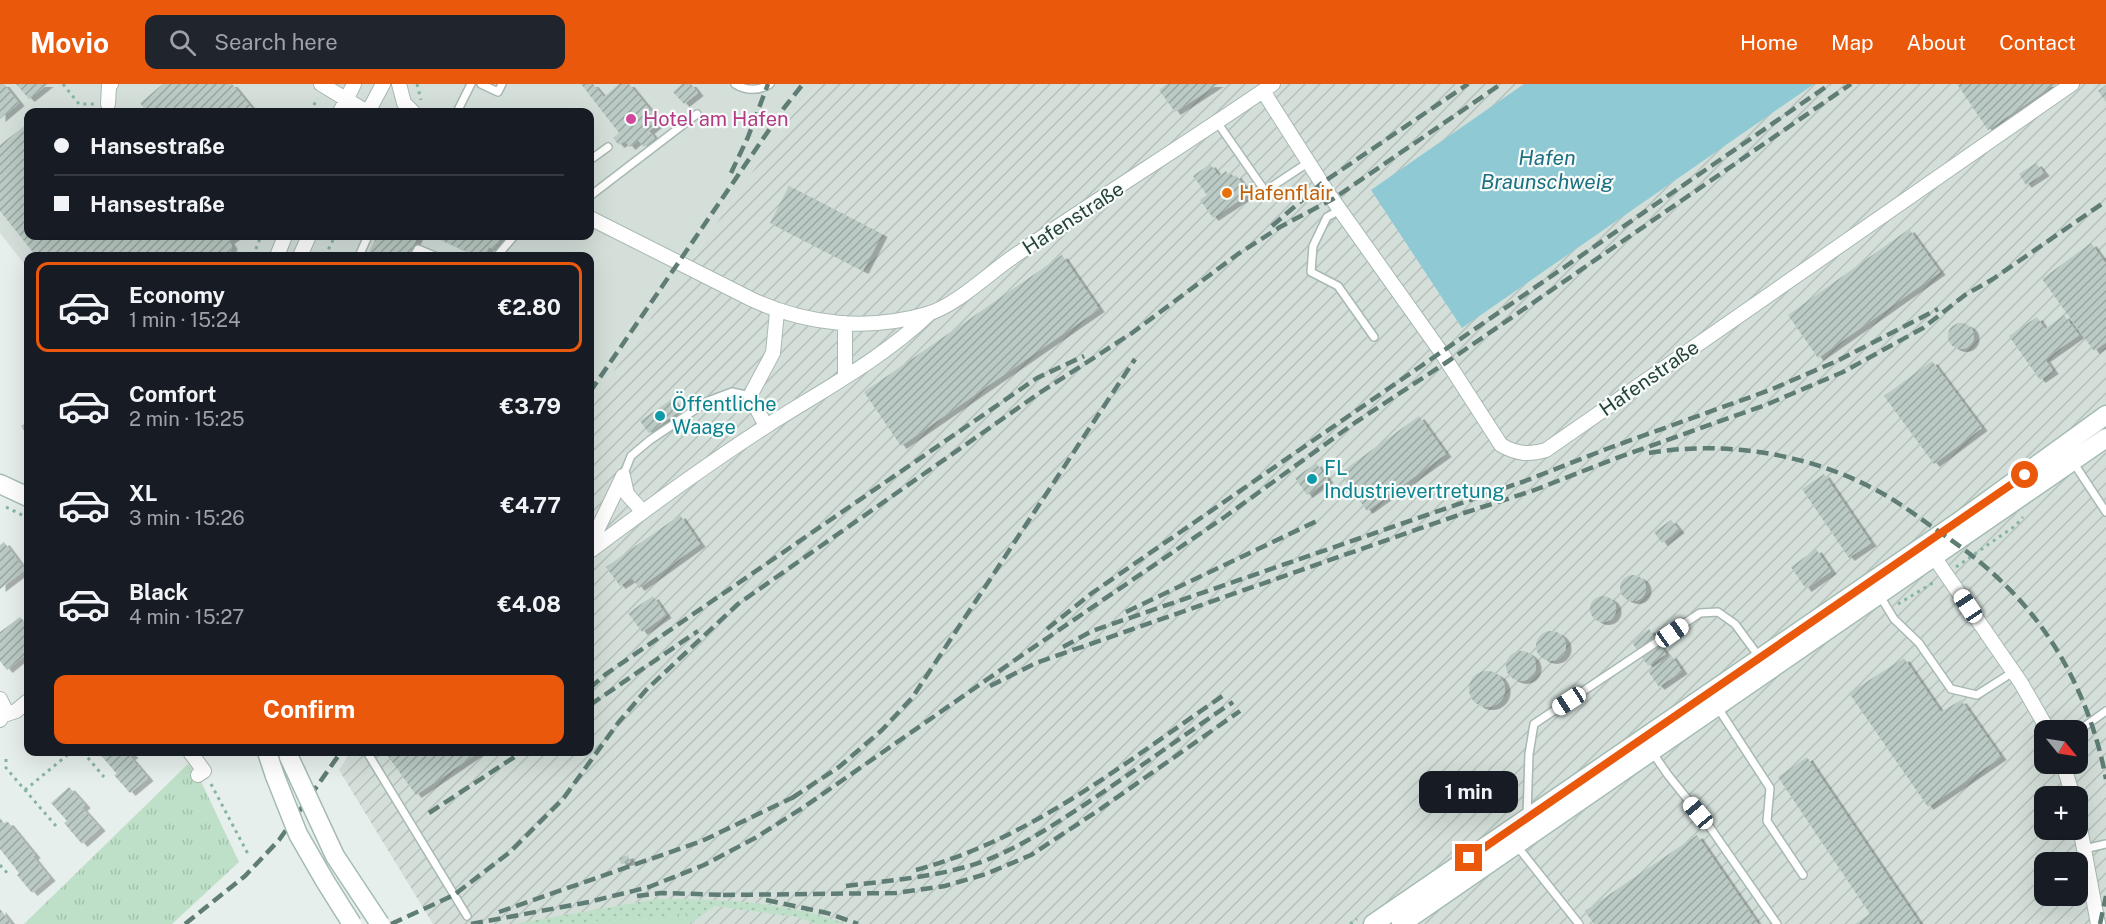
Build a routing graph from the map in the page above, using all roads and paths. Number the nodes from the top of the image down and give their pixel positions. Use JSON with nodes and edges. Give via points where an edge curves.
{"nodes":[{"id":1,"x":63,"y":84,"type":"edge"},
{"id":2,"x":111,"y":84,"type":"edge"},
{"id":3,"x":321,"y":84,"type":"edge"},
{"id":4,"x":354,"y":84,"type":"edge"},
{"id":5,"x":370,"y":84,"type":"edge"},
{"id":6,"x":383,"y":84,"type":"edge"},
{"id":7,"x":399,"y":84,"type":"edge"},
{"id":8,"x":471,"y":84,"type":"edge"},
{"id":9,"x":481,"y":84,"type":"edge"},
{"id":10,"x":502,"y":84,"type":"edge"},
{"id":11,"x":735,"y":84,"type":"edge"},
{"id":12,"x":770,"y":84,"type":"edge"},
{"id":13,"x":2072,"y":84,"type":"edge"},
{"id":14,"x":1268,"y":87,"type":"edge"},
{"id":15,"x":346,"y":99,"type":"junction"},
{"id":16,"x":109,"y":108,"type":"edge"},
{"id":17,"x":342,"y":108,"type":"edge"},
{"id":18,"x":361,"y":108,"type":"edge"},
{"id":19,"x":368,"y":108,"type":"edge"},
{"id":20,"x":370,"y":108,"type":"edge"},
{"id":21,"x":409,"y":108,"type":"edge"},
{"id":22,"x":459,"y":108,"type":"edge"},
{"id":23,"x":697,"y":114,"type":"dead end"},
{"id":24,"x":1217,"y":122,"type":"junction"},
{"id":25,"x":608,"y":147,"type":"dead end"},
{"id":26,"x":594,"y":157,"type":"edge"},
{"id":27,"x":1309,"y":162,"type":"junction"},
{"id":28,"x":594,"y":193,"type":"edge"},
{"id":29,"x":1340,"y":210,"type":"junction"},
{"id":30,"x":594,"y":220,"type":"edge"},
{"id":31,"x":511,"y":240,"type":"edge"},
{"id":32,"x":500,"y":252,"type":"edge"},
{"id":33,"x":777,"y":312,"type":"junction"},
{"id":34,"x":929,"y":314,"type":"junction"},
{"id":35,"x":845,"y":323,"type":"junction"},
{"id":36,"x":1374,"y":337,"type":"dead end"},
{"id":37,"x":845,"y":377,"type":"junction"},
{"id":38,"x":750,"y":396,"type":"junction"},
{"id":39,"x":2106,"y":415,"type":"edge"},
{"id":40,"x":766,"y":426,"type":"junction"},
{"id":41,"x":2106,"y":438,"type":"edge"},
{"id":42,"x":2068,"y":454,"type":"junction"},
{"id":43,"x":623,"y":476,"type":"junction"},
{"id":44,"x":0,"y":484,"type":"edge"},
{"id":45,"x":24,"y":495,"type":"edge"},
{"id":46,"x":0,"y":503,"type":"edge"},
{"id":47,"x":643,"y":512,"type":"junction"},
{"id":48,"x":2106,"y":512,"type":"edge"},
{"id":49,"x":24,"y":516,"type":"edge"},
{"id":50,"x":594,"y":537,"type":"edge"},
{"id":51,"x":594,"y":548,"type":"edge"},
{"id":52,"x":1930,"y":551,"type":"junction"},
{"id":53,"x":1875,"y":588,"type":"junction"},
{"id":54,"x":1760,"y":658,"type":"junction"},
{"id":55,"x":2013,"y":672,"type":"junction"},
{"id":56,"x":0,"y":699,"type":"edge"},
{"id":57,"x":1712,"y":700,"type":"junction"},
{"id":58,"x":24,"y":704,"type":"edge"},
{"id":59,"x":2106,"y":711,"type":"edge"},
{"id":60,"x":2,"y":718,"type":"edge"},
{"id":61,"x":2042,"y":720,"type":"edge"},
{"id":62,"x":2088,"y":724,"type":"edge"},
{"id":63,"x":1647,"y":745,"type":"junction"},
{"id":64,"x":66,"y":756,"type":"edge"},
{"id":65,"x":86,"y":756,"type":"edge"},
{"id":66,"x":192,"y":756,"type":"edge"},
{"id":67,"x":268,"y":756,"type":"edge"},
{"id":68,"x":289,"y":756,"type":"edge"},
{"id":69,"x":369,"y":756,"type":"edge"},
{"id":70,"x":6,"y":759,"type":"dead end"},
{"id":71,"x":201,"y":773,"type":"joint"},
{"id":72,"x":104,"y":777,"type":"dead end"},
{"id":73,"x":25,"y":790,"type":"junction"},
{"id":74,"x":1527,"y":818,"type":"junction"},
{"id":75,"x":56,"y":826,"type":"dead end"},
{"id":76,"x":1512,"y":838,"type":"junction"},
{"id":77,"x":2082,"y":840,"type":"edge"},
{"id":78,"x":2106,"y":844,"type":"edge"},
{"id":79,"x":2084,"y":849,"type":"junction"},
{"id":80,"x":248,"y":854,"type":"dead end"},
{"id":81,"x":0,"y":865,"type":"edge"},
{"id":82,"x":9,"y":875,"type":"dead end"},
{"id":83,"x":1803,"y":875,"type":"dead end"},
{"id":84,"x":467,"y":916,"type":"dead end"},
{"id":85,"x":352,"y":924,"type":"edge"},
{"id":86,"x":380,"y":924,"type":"edge"},
{"id":87,"x":1373,"y":924,"type":"edge"},
{"id":88,"x":1401,"y":924,"type":"edge"},
{"id":89,"x":1579,"y":924,"type":"edge"},
{"id":90,"x":1778,"y":924,"type":"edge"},
{"id":91,"x":2098,"y":924,"type":"edge"}],
"edges":[{"from":1,"to":16,"type":"path","via":[[79,104]]},
{"from":2,"to":16,"type":"street"},
{"from":3,"to":15,"type":"street"},
{"from":4,"to":15,"type":"street"},
{"from":5,"to":19,"type":"street"},
{"from":6,"to":20,"type":"street"},
{"from":7,"to":21,"type":"street"},
{"from":8,"to":22,"type":"lane"},
{"from":9,"to":10,"type":"lane","via":[[498,92]]},
{"from":11,"to":12,"type":"lane","via":[[750,89]]},
{"from":13,"to":29,"type":"street","name":"Hafenstraße","via":[[1546,450],[1530,454],[1513,452],[1501,445],[1441,352]]},
{"from":14,"to":24,"type":"street","name":"Hafenstraße"},
{"from":14,"to":27,"type":"street","name":"Hafenstraße"},
{"from":15,"to":17,"type":"street"},
{"from":15,"to":18,"type":"street"},
{"from":23,"to":28,"type":"lane"},
{"from":24,"to":27,"type":"lane","via":[[1265,191]]},
{"from":24,"to":34,"type":"street","name":"Hafenstraße","via":[[1010,259],[960,297]]},
{"from":25,"to":26,"type":"lane"},
{"from":27,"to":29,"type":"street","name":"Hafenstraße"},
{"from":29,"to":36,"type":"lane","via":[[1327,217],[1313,246],[1311,272],[1338,286]]},
{"from":30,"to":33,"type":"street","name":"Hafenstraße"},
{"from":31,"to":32,"type":"lane"},
{"from":33,"to":35,"type":"street","name":"Hafenstraße"},
{"from":33,"to":38,"type":"street","via":[[773,353]]},
{"from":34,"to":35,"type":"street","name":"Hafenstraße"},
{"from":34,"to":37,"type":"street","name":"Hafenstraße","via":[[907,335]]},
{"from":35,"to":37,"type":"street"},
{"from":37,"to":40,"type":"street","name":"Hafenstraße"},
{"from":38,"to":40,"type":"street"},
{"from":38,"to":43,"type":"lane","via":[[732,392],[708,401],[631,456]]},
{"from":39,"to":42,"type":"main road"},
{"from":40,"to":47,"type":"street","name":"Hafenstraße"},
{"from":41,"to":42,"type":"main road"},
{"from":42,"to":48,"type":"lane"},
{"from":42,"to":52,"type":"main road"},
{"from":43,"to":47,"type":"street","via":[[627,494]]},
{"from":43,"to":50,"type":"street"},
{"from":44,"to":45,"type":"main road"},
{"from":46,"to":49,"type":"path"},
{"from":47,"to":51,"type":"street","name":"Hafenstraße"},
{"from":52,"to":53,"type":"main road"},
{"from":52,"to":55,"type":"street"},
{"from":53,"to":54,"type":"main road"},
{"from":53,"to":55,"type":"lane","via":[[1894,619],[1919,643],[1951,689],[1977,695]]},
{"from":53,"to":57,"type":"main road"},
{"from":54,"to":57,"type":"main road"},
{"from":54,"to":74,"type":"lane","via":[[1735,624],[1718,612],[1701,613],[1534,724]]},
{"from":55,"to":61,"type":"street"},
{"from":56,"to":60,"type":"street","via":[[5,709]]},
{"from":57,"to":63,"type":"main road"},
{"from":57,"to":83,"type":"lane","via":[[1770,788],[1767,820]]},
{"from":58,"to":60,"type":"street"},
{"from":59,"to":62,"type":"lane"},
{"from":63,"to":74,"type":"main road"},
{"from":63,"to":76,"type":"main road"},
{"from":63,"to":90,"type":"lane","via":[[1710,826]]},
{"from":64,"to":73,"type":"path"},
{"from":65,"to":72,"type":"path"},
{"from":66,"to":71,"type":"street"},
{"from":67,"to":85,"type":"main road","bridge":true,"via":[[298,834]]},
{"from":68,"to":86,"type":"main road","bridge":true,"via":[[335,856]]},
{"from":69,"to":84,"type":"lane"},
{"from":70,"to":73,"type":"path","via":[[6,768]]},
{"from":71,"to":80,"type":"path"},
{"from":73,"to":75,"type":"path"},
{"from":74,"to":76,"type":"main road"},
{"from":76,"to":87,"type":"main road"},
{"from":76,"to":88,"type":"main road"},
{"from":76,"to":89,"type":"lane"},
{"from":77,"to":79,"type":"street"},
{"from":78,"to":79,"type":"lane"},
{"from":79,"to":91,"type":"street"},
{"from":81,"to":82,"type":"path"}]}
